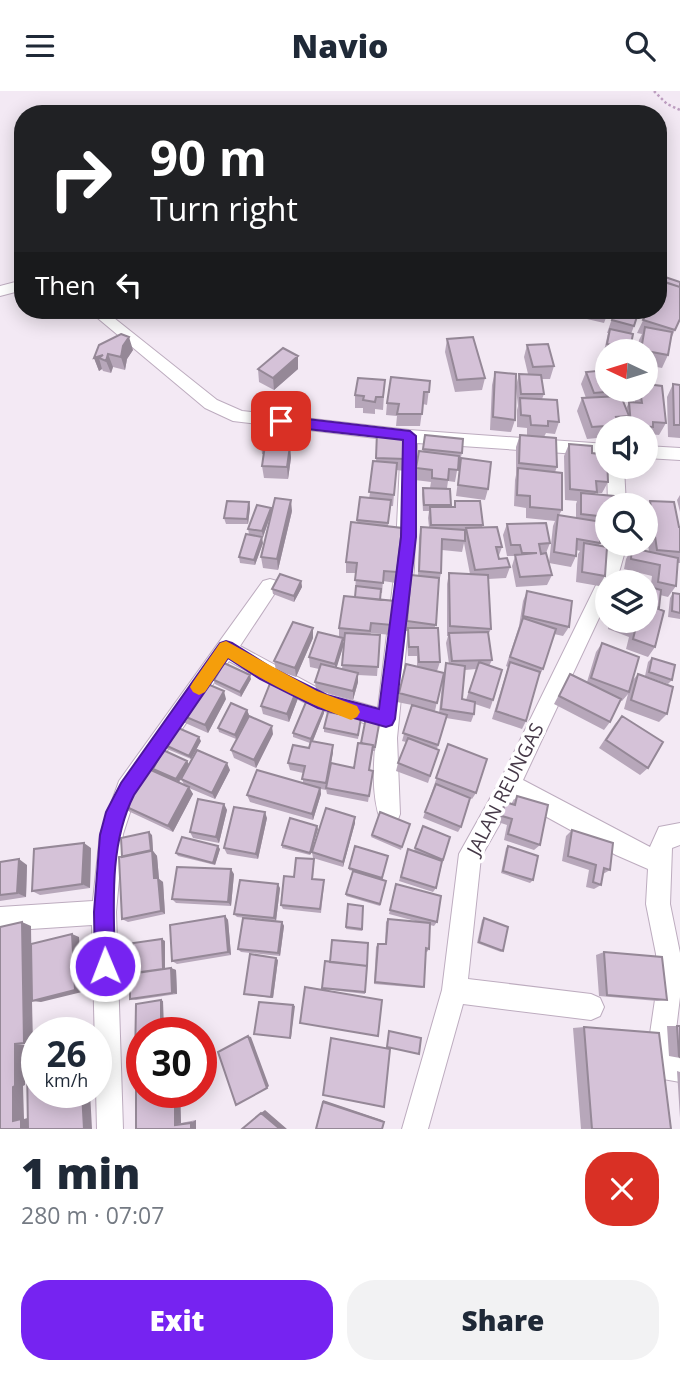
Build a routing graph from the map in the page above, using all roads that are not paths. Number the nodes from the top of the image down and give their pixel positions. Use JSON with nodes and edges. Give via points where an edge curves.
{"nodes":[{"id":1,"x":106,"y":319,"type":"edge"},
{"id":2,"x":410,"y":436,"type":"junction"},
{"id":3,"x":595,"y":449,"type":"edge"},
{"id":4,"x":658,"y":453,"type":"edge"},
{"id":5,"x":680,"y":454,"type":"edge"},
{"id":6,"x":615,"y":556,"type":"edge"},
{"id":7,"x":270,"y":587,"type":"edge"},
{"id":8,"x":226,"y":648,"type":"junction"},
{"id":9,"x":386,"y":719,"type":"junction"},
{"id":10,"x":510,"y":785,"type":"junction"},
{"id":11,"x":389,"y":814,"type":"edge"},
{"id":12,"x":680,"y":834,"type":"edge"},
{"id":13,"x":660,"y":863,"type":"junction"},
{"id":14,"x":104,"y":912,"type":"junction"},
{"id":15,"x":0,"y":919,"type":"edge"},
{"id":16,"x":454,"y":990,"type":"junction"},
{"id":17,"x":591,"y":1007,"type":"dead end"},
{"id":18,"x":669,"y":1067,"type":"edge"},
{"id":19,"x":660,"y":1096,"type":"edge"},
{"id":20,"x":110,"y":1129,"type":"edge"},
{"id":21,"x":415,"y":1129,"type":"edge"}],
"edges":[{"from":1,"to":2,"type":"street","via":[[211,404],[232,415]]},
{"from":2,"to":3,"type":"street"},
{"from":2,"to":9,"type":"street","via":[[409,537]]},
{"from":4,"to":5,"type":"street"},
{"from":6,"to":10,"type":"street","name":"JALAN REUNGAS"},
{"from":7,"to":8,"type":"street"},
{"from":8,"to":9,"type":"street","via":[[324,703]]},
{"from":8,"to":14,"type":"street","via":[[115,812]]},
{"from":9,"to":11,"type":"street","via":[[384,781]]},
{"from":10,"to":13,"type":"street"},
{"from":10,"to":16,"type":"street","name":"JALAN REUNGAS","via":[[470,854]]},
{"from":12,"to":13,"type":"street","via":[[664,837]]},
{"from":13,"to":18,"type":"street","via":[[658,911],[667,946]]},
{"from":14,"to":15,"type":"street"},
{"from":14,"to":20,"type":"street"},
{"from":16,"to":17,"type":"street"},
{"from":16,"to":21,"type":"street","name":"JALAN REUNGAS"},
{"from":18,"to":19,"type":"street"}]}
